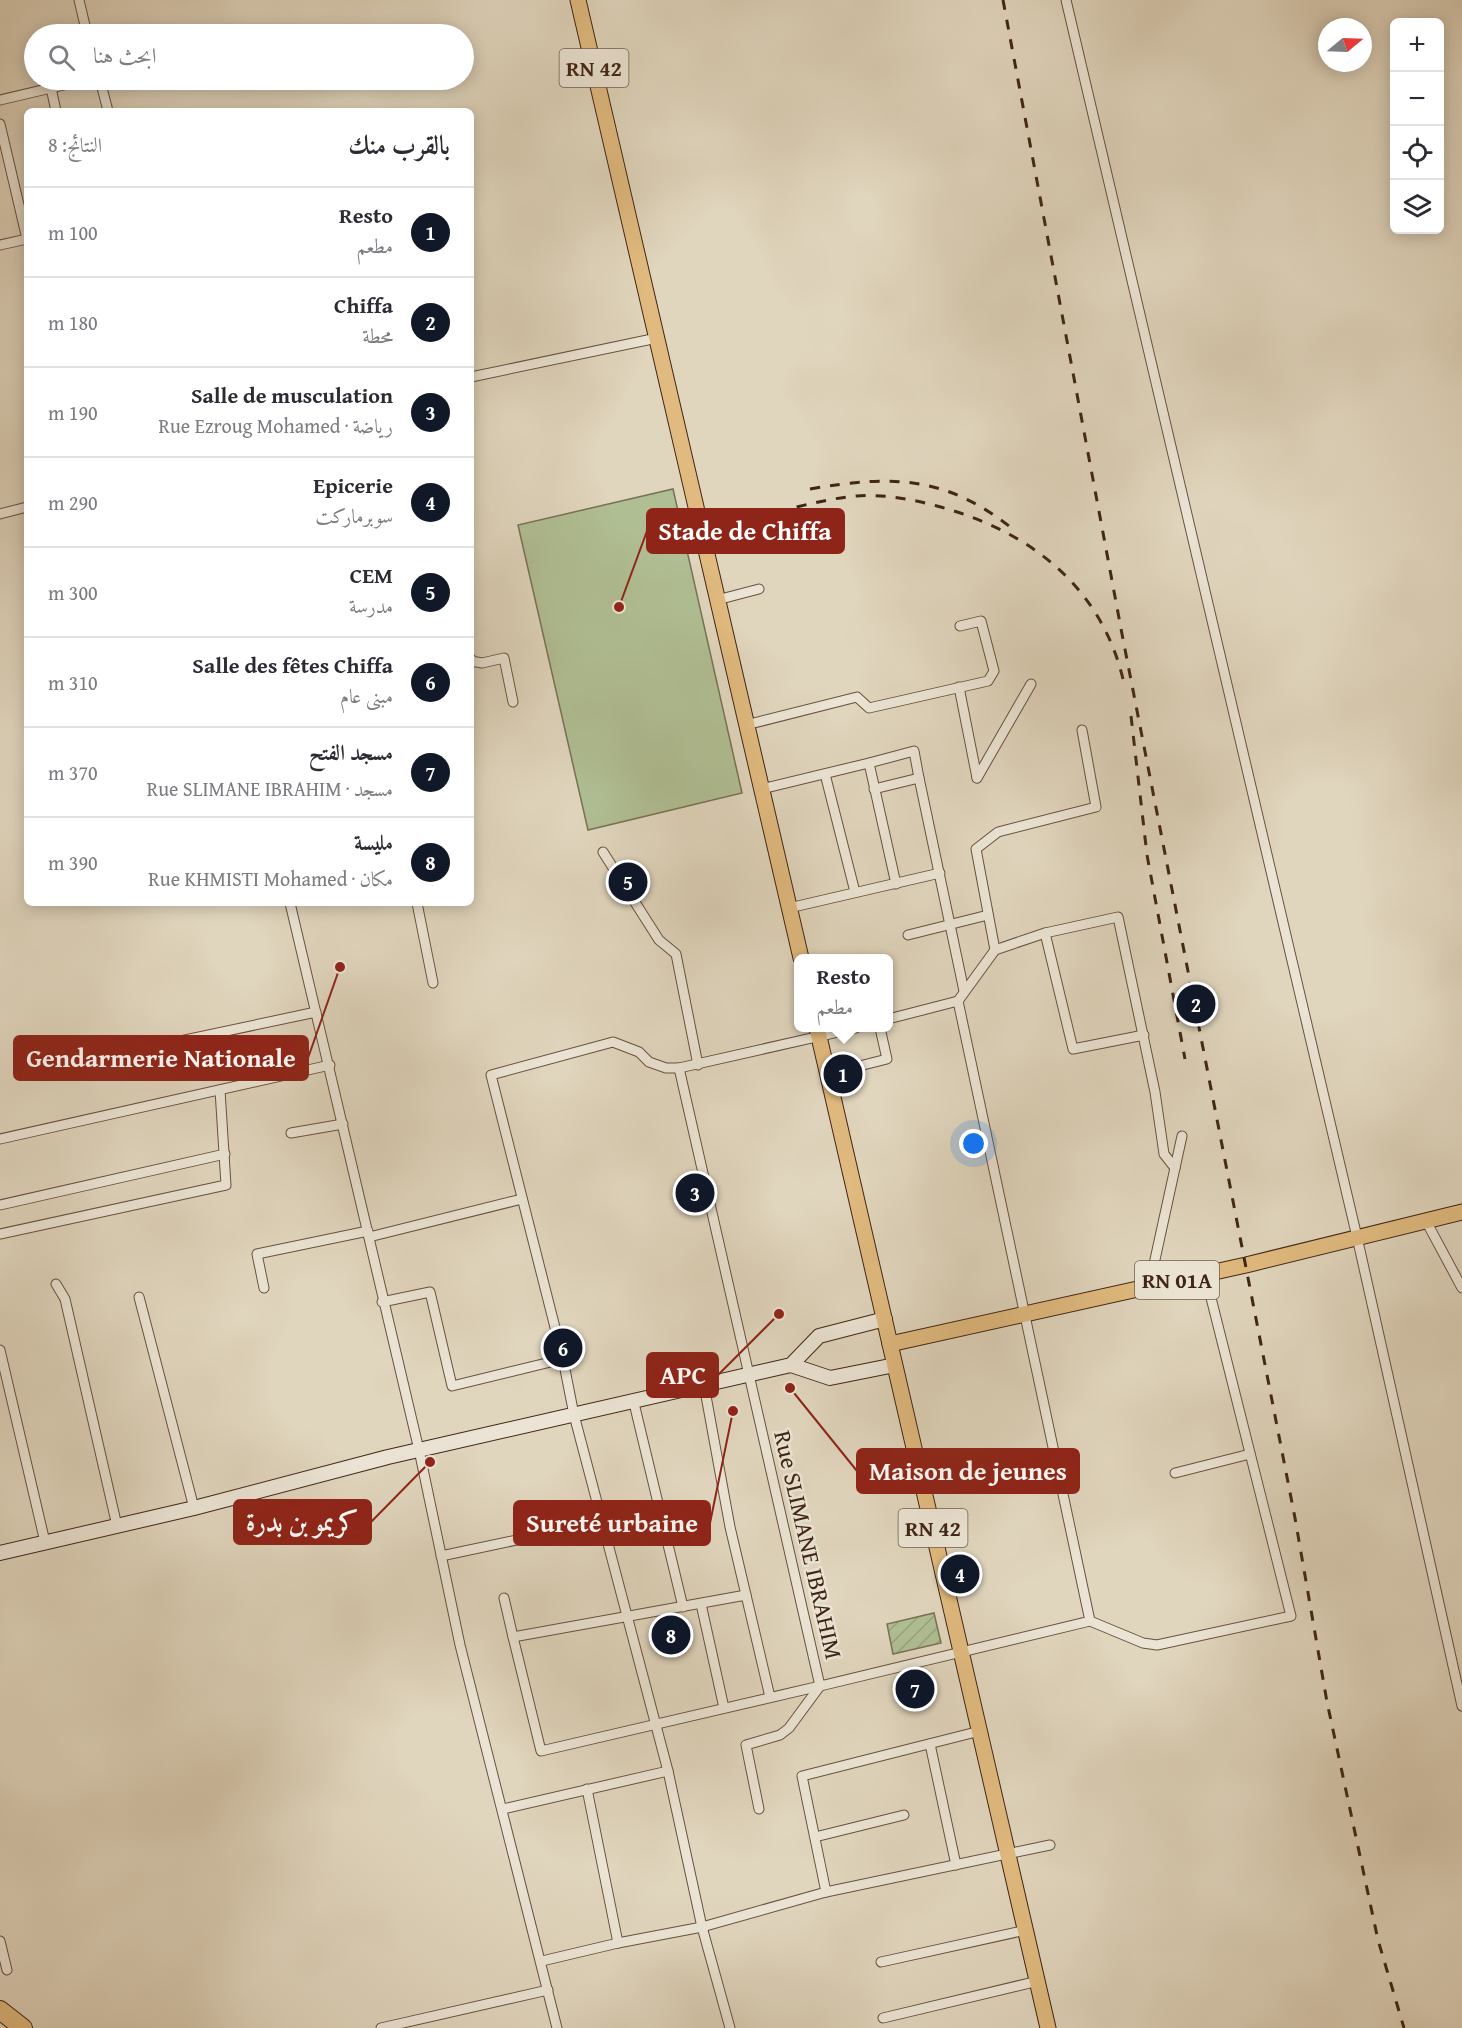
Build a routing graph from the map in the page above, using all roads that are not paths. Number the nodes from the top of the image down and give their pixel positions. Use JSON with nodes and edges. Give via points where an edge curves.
{"nodes":[{"id":1,"x":79,"y":0,"type":"edge"},
{"id":2,"x":578,"y":0,"type":"edge"},
{"id":3,"x":1066,"y":0,"type":"edge"},
{"id":4,"x":85,"y":24,"type":"edge"},
{"id":5,"x":42,"y":90,"type":"edge"},
{"id":6,"x":51,"y":90,"type":"edge"},
{"id":7,"x":103,"y":90,"type":"edge"},
{"id":8,"x":0,"y":100,"type":"edge"},
{"id":9,"x":55,"y":108,"type":"edge"},
{"id":10,"x":107,"y":108,"type":"edge"},
{"id":11,"x":0,"y":124,"type":"edge"},
{"id":12,"x":24,"y":226,"type":"edge"},
{"id":13,"x":24,"y":240,"type":"edge"},
{"id":14,"x":0,"y":245,"type":"edge"},
{"id":15,"x":657,"y":338,"type":"junction"},
{"id":16,"x":474,"y":376,"type":"edge"},
{"id":17,"x":24,"y":508,"type":"edge"},
{"id":18,"x":0,"y":514,"type":"edge"},
{"id":19,"x":759,"y":589,"type":"dead end"},
{"id":20,"x":717,"y":600,"type":"junction"},
{"id":21,"x":960,"y":626,"type":"dead end"},
{"id":22,"x":474,"y":662,"type":"edge"},
{"id":23,"x":1031,"y":684,"type":"dead end"},
{"id":24,"x":959,"y":687,"type":"junction"},
{"id":25,"x":513,"y":702,"type":"dead end"},
{"id":26,"x":746,"y":725,"type":"junction"},
{"id":27,"x":1083,"y":730,"type":"dead end"},
{"id":28,"x":869,"y":763,"type":"junction"},
{"id":29,"x":825,"y":774,"type":"junction"},
{"id":30,"x":919,"y":778,"type":"junction"},
{"id":31,"x":762,"y":789,"type":"junction"},
{"id":32,"x":874,"y":789,"type":"junction"},
{"id":33,"x":603,"y":852,"type":"dead end"},
{"id":34,"x":940,"y":873,"type":"junction"},
{"id":35,"x":896,"y":884,"type":"junction"},
{"id":36,"x":855,"y":892,"type":"junction"},
{"id":37,"x":291,"y":906,"type":"edge"},
{"id":38,"x":418,"y":906,"type":"edge"},
{"id":39,"x":789,"y":908,"type":"junction"},
{"id":40,"x":988,"y":915,"type":"junction"},
{"id":41,"x":950,"y":924,"type":"junction"},
{"id":42,"x":1045,"y":933,"type":"junction"},
{"id":43,"x":908,"y":935,"type":"dead end"},
{"id":44,"x":995,"y":950,"type":"junction"},
{"id":45,"x":800,"y":954,"type":"edge"},
{"id":46,"x":433,"y":983,"type":"dead end"},
{"id":47,"x":964,"y":991,"type":"junction"},
{"id":48,"x":958,"y":1001,"type":"junction"},
{"id":49,"x":316,"y":1012,"type":"junction"},
{"id":50,"x":893,"y":1018,"type":"edge"},
{"id":51,"x":818,"y":1032,"type":"edge"},
{"id":52,"x":881,"y":1032,"type":"edge"},
{"id":53,"x":1144,"y":1035,"type":"junction"},
{"id":54,"x":67,"y":1065,"type":"dead end"},
{"id":55,"x":330,"y":1065,"type":"junction"},
{"id":56,"x":698,"y":1065,"type":"junction"},
{"id":57,"x":679,"y":1068,"type":"junction"},
{"id":58,"x":828,"y":1074,"type":"junction"},
{"id":59,"x":220,"y":1089,"type":"junction"},
{"id":60,"x":343,"y":1124,"type":"junction"},
{"id":61,"x":291,"y":1133,"type":"dead end"},
{"id":62,"x":1182,"y":1136,"type":"dead end"},
{"id":63,"x":0,"y":1139,"type":"edge"},
{"id":64,"x":225,"y":1154,"type":"junction"},
{"id":65,"x":1175,"y":1168,"type":"junction"},
{"id":66,"x":522,"y":1199,"type":"junction"},
{"id":67,"x":0,"y":1205,"type":"edge"},
{"id":68,"x":1462,"y":1212,"type":"edge"},
{"id":69,"x":1426,"y":1221,"type":"junction"},
{"id":70,"x":0,"y":1234,"type":"edge"},
{"id":71,"x":369,"y":1234,"type":"junction"},
{"id":72,"x":1357,"y":1237,"type":"junction"},
{"id":73,"x":1205,"y":1274,"type":"junction"},
{"id":74,"x":56,"y":1284,"type":"dead end"},
{"id":75,"x":1149,"y":1287,"type":"junction"},
{"id":76,"x":1462,"y":1287,"type":"edge"},
{"id":77,"x":264,"y":1288,"type":"dead end"},
{"id":78,"x":139,"y":1297,"type":"dead end"},
{"id":79,"x":382,"y":1302,"type":"junction"},
{"id":80,"x":1023,"y":1313,"type":"junction"},
{"id":81,"x":885,"y":1319,"type":"junction"},
{"id":82,"x":890,"y":1344,"type":"junction"},
{"id":83,"x":0,"y":1350,"type":"edge"},
{"id":84,"x":563,"y":1359,"type":"junction"},
{"id":85,"x":791,"y":1365,"type":"junction"},
{"id":86,"x":895,"y":1365,"type":"junction"},
{"id":87,"x":749,"y":1376,"type":"junction"},
{"id":88,"x":704,"y":1385,"type":"junction"},
{"id":89,"x":633,"y":1399,"type":"junction"},
{"id":90,"x":574,"y":1415,"type":"junction"},
{"id":91,"x":419,"y":1450,"type":"junction"},
{"id":92,"x":1250,"y":1454,"type":"junction"},
{"id":93,"x":1175,"y":1473,"type":"dead end"},
{"id":94,"x":194,"y":1508,"type":"junction"},
{"id":95,"x":601,"y":1522,"type":"junction"},
{"id":96,"x":117,"y":1526,"type":"junction"},
{"id":97,"x":45,"y":1542,"type":"junction"},
{"id":98,"x":0,"y":1553,"type":"edge"},
{"id":99,"x":441,"y":1556,"type":"junction"},
{"id":100,"x":746,"y":1595,"type":"junction"},
{"id":101,"x":504,"y":1598,"type":"dead end"},
{"id":102,"x":701,"y":1604,"type":"junction"},
{"id":103,"x":683,"y":1607,"type":"junction"},
{"id":104,"x":628,"y":1617,"type":"junction"},
{"id":105,"x":1090,"y":1621,"type":"junction"},
{"id":106,"x":513,"y":1637,"type":"junction"},
{"id":107,"x":962,"y":1651,"type":"junction"},
{"id":108,"x":820,"y":1686,"type":"junction"},
{"id":109,"x":770,"y":1697,"type":"junction"},
{"id":110,"x":1462,"y":1706,"type":"edge"},
{"id":111,"x":724,"y":1708,"type":"junction"},
{"id":112,"x":656,"y":1723,"type":"junction"},
{"id":113,"x":980,"y":1731,"type":"junction"},
{"id":114,"x":930,"y":1744,"type":"junction"},
{"id":115,"x":668,"y":1771,"type":"junction"},
{"id":116,"x":587,"y":1790,"type":"junction"},
{"id":117,"x":502,"y":1809,"type":"junction"},
{"id":118,"x":759,"y":1809,"type":"dead end"},
{"id":119,"x":904,"y":1815,"type":"dead end"},
{"id":120,"x":815,"y":1837,"type":"junction"},
{"id":121,"x":1050,"y":1845,"type":"dead end"},
{"id":122,"x":1008,"y":1853,"type":"junction"},
{"id":123,"x":956,"y":1865,"type":"junction"},
{"id":124,"x":826,"y":1892,"type":"junction"},
{"id":125,"x":702,"y":1927,"type":"junction"},
{"id":126,"x":1026,"y":1930,"type":"junction"},
{"id":127,"x":0,"y":1941,"type":"edge"},
{"id":128,"x":618,"y":1942,"type":"junction"},
{"id":129,"x":542,"y":1961,"type":"junction"},
{"id":130,"x":881,"y":1962,"type":"dead end"},
{"id":131,"x":7,"y":1970,"type":"dead end"},
{"id":132,"x":1038,"y":1981,"type":"junction"},
{"id":133,"x":548,"y":1990,"type":"junction"},
{"id":134,"x":0,"y":2010,"type":"edge"},
{"id":135,"x":884,"y":2018,"type":"dead end"},
{"id":136,"x":23,"y":2028,"type":"edge"},
{"id":137,"x":381,"y":2028,"type":"edge"},
{"id":138,"x":557,"y":2028,"type":"edge"},
{"id":139,"x":730,"y":2028,"type":"edge"},
{"id":140,"x":1048,"y":2028,"type":"edge"}],
"edges":[{"from":1,"to":4,"type":"street"},
{"from":2,"to":15,"type":"main road","number":"RN 42"},
{"from":3,"to":72,"type":"street"},
{"from":5,"to":8,"type":"street"},
{"from":6,"to":9,"type":"street"},
{"from":7,"to":10,"type":"street"},
{"from":11,"to":12,"type":"street"},
{"from":13,"to":14,"type":"street"},
{"from":15,"to":16,"type":"street"},
{"from":15,"to":20,"type":"main road","number":"RN 42"},
{"from":17,"to":18,"type":"street"},
{"from":19,"to":20,"type":"street"},
{"from":20,"to":26,"type":"main road","number":"RN 42"},
{"from":21,"to":24,"type":"street","via":[[981,621],[994,671],[988,681]]},
{"from":22,"to":25,"type":"street","via":[[504,658]]},
{"from":23,"to":24,"type":"street","via":[[977,778]]},
{"from":24,"to":26,"type":"street","via":[[868,708],[857,698]]},
{"from":26,"to":31,"type":"main road","number":"RN 42"},
{"from":27,"to":40,"type":"street","via":[[1096,807],[998,832],[976,849]]},
{"from":28,"to":29,"type":"street"},
{"from":28,"to":30,"type":"street","via":[[914,751]]},
{"from":28,"to":32,"type":"street"},
{"from":29,"to":31,"type":"street"},
{"from":29,"to":36,"type":"street"},
{"from":30,"to":32,"type":"street"},
{"from":30,"to":34,"type":"street"},
{"from":31,"to":39,"type":"main road","number":"RN 42"},
{"from":32,"to":35,"type":"street"},
{"from":33,"to":56,"type":"street","via":[[659,940],[676,954]]},
{"from":34,"to":35,"type":"street"},
{"from":34,"to":41,"type":"street"},
{"from":35,"to":36,"type":"street"},
{"from":36,"to":39,"type":"street"},
{"from":37,"to":49,"type":"street"},
{"from":38,"to":46,"type":"street"},
{"from":39,"to":45,"type":"main road","number":"RN 42"},
{"from":40,"to":41,"type":"street"},
{"from":40,"to":44,"type":"street"},
{"from":41,"to":43,"type":"street"},
{"from":41,"to":47,"type":"street"},
{"from":42,"to":44,"type":"street"},
{"from":42,"to":53,"type":"street","via":[[1073,1049]]},
{"from":42,"to":53,"type":"street","via":[[1118,917]]},
{"from":44,"to":47,"type":"street"},
{"from":47,"to":48,"type":"street"},
{"from":48,"to":50,"type":"street"},
{"from":48,"to":80,"type":"street"},
{"from":49,"to":54,"type":"street"},
{"from":49,"to":55,"type":"street"},
{"from":51,"to":56,"type":"street"},
{"from":51,"to":58,"type":"main road","number":"RN 42"},
{"from":52,"to":58,"type":"street","via":[[887,1059]]},
{"from":53,"to":65,"type":"street","via":[[1164,1154]]},
{"from":55,"to":59,"type":"street"},
{"from":55,"to":60,"type":"street"},
{"from":56,"to":57,"type":"street"},
{"from":57,"to":66,"type":"street","via":[[649,1062],[639,1052],[613,1042],[491,1075]]},
{"from":57,"to":87,"type":"street","name":"Rue SLIMANE IBRAHIM"},
{"from":58,"to":81,"type":"main road","number":"RN 42"},
{"from":59,"to":63,"type":"street"},
{"from":59,"to":64,"type":"street"},
{"from":60,"to":61,"type":"street"},
{"from":60,"to":71,"type":"street"},
{"from":62,"to":65,"type":"street"},
{"from":64,"to":67,"type":"street"},
{"from":64,"to":70,"type":"street","via":[[226,1185]]},
{"from":65,"to":75,"type":"street"},
{"from":66,"to":71,"type":"street"},
{"from":66,"to":84,"type":"street"},
{"from":68,"to":69,"type":"main road","number":"RN 01A"},
{"from":69,"to":72,"type":"main road","number":"RN 01A"},
{"from":69,"to":76,"type":"street"},
{"from":71,"to":77,"type":"street","via":[[256,1254]]},
{"from":71,"to":79,"type":"street"},
{"from":72,"to":73,"type":"main road","number":"RN 01A"},
{"from":72,"to":110,"type":"street"},
{"from":73,"to":75,"type":"main road","number":"RN 01A"},
{"from":73,"to":92,"type":"street"},
{"from":74,"to":96,"type":"street","via":[[65,1299]]},
{"from":75,"to":80,"type":"main road","number":"RN 01A"},
{"from":78,"to":94,"type":"street"},
{"from":79,"to":84,"type":"street","via":[[430,1292],[452,1386]]},
{"from":79,"to":91,"type":"street"},
{"from":80,"to":82,"type":"main road","number":"RN 01A"},
{"from":80,"to":105,"type":"street"},
{"from":81,"to":82,"type":"main road","number":"RN 42"},
{"from":81,"to":85,"type":"main road","via":[[819,1336]]},
{"from":82,"to":86,"type":"main road","number":"RN 42"},
{"from":83,"to":97,"type":"street"},
{"from":84,"to":90,"type":"street"},
{"from":85,"to":86,"type":"main road","via":[[830,1378]]},
{"from":85,"to":87,"type":"main road"},
{"from":86,"to":107,"type":"main road","number":"RN 42"},
{"from":87,"to":88,"type":"main road"},
{"from":87,"to":108,"type":"street","name":"Rue SLIMANE IBRAHIM"},
{"from":88,"to":89,"type":"main road"},
{"from":88,"to":100,"type":"street"},
{"from":89,"to":90,"type":"main road"},
{"from":89,"to":103,"type":"street"},
{"from":90,"to":91,"type":"main road"},
{"from":90,"to":95,"type":"street"},
{"from":91,"to":94,"type":"main road"},
{"from":91,"to":99,"type":"street"},
{"from":92,"to":93,"type":"street"},
{"from":92,"to":105,"type":"street","via":[[1291,1617],[1157,1645]]},
{"from":94,"to":96,"type":"main road"},
{"from":95,"to":99,"type":"street"},
{"from":95,"to":104,"type":"street"},
{"from":96,"to":97,"type":"main road"},
{"from":97,"to":98,"type":"main road"},
{"from":99,"to":117,"type":"street"},
{"from":100,"to":102,"type":"street"},
{"from":100,"to":109,"type":"street"},
{"from":101,"to":106,"type":"street"},
{"from":102,"to":103,"type":"street"},
{"from":102,"to":111,"type":"street"},
{"from":103,"to":104,"type":"street"},
{"from":104,"to":106,"type":"street"},
{"from":104,"to":112,"type":"street"},
{"from":105,"to":107,"type":"street","name":"Rue SLIMANE IBRAHIM"},
{"from":106,"to":112,"type":"street","via":[[541,1751]]},
{"from":107,"to":108,"type":"street","name":"Rue SLIMANE IBRAHIM"},
{"from":107,"to":113,"type":"main road","number":"RN 42"},
{"from":108,"to":109,"type":"street"},
{"from":108,"to":118,"type":"street","via":[[789,1728],[780,1735],[746,1745]]},
{"from":109,"to":111,"type":"street"},
{"from":111,"to":112,"type":"street"},
{"from":112,"to":115,"type":"street"},
{"from":113,"to":114,"type":"street"},
{"from":113,"to":122,"type":"main road","number":"RN 42"},
{"from":114,"to":120,"type":"street","via":[[802,1776]]},
{"from":114,"to":123,"type":"street"},
{"from":115,"to":116,"type":"street"},
{"from":115,"to":125,"type":"street"},
{"from":116,"to":117,"type":"street"},
{"from":116,"to":128,"type":"street"},
{"from":117,"to":129,"type":"street"},
{"from":119,"to":120,"type":"street"},
{"from":120,"to":124,"type":"street"},
{"from":121,"to":122,"type":"street"},
{"from":122,"to":123,"type":"street"},
{"from":122,"to":126,"type":"main road","number":"RN 42"},
{"from":123,"to":124,"type":"street"},
{"from":124,"to":125,"type":"street"},
{"from":125,"to":128,"type":"street"},
{"from":125,"to":139,"type":"street"},
{"from":126,"to":130,"type":"street"},
{"from":126,"to":132,"type":"main road","number":"RN 42"},
{"from":127,"to":131,"type":"street"},
{"from":128,"to":129,"type":"street"},
{"from":129,"to":133,"type":"street"},
{"from":132,"to":135,"type":"street"},
{"from":132,"to":140,"type":"main road","number":"RN 42"},
{"from":133,"to":137,"type":"street"},
{"from":133,"to":138,"type":"street"},
{"from":134,"to":136,"type":"highway"}]}
